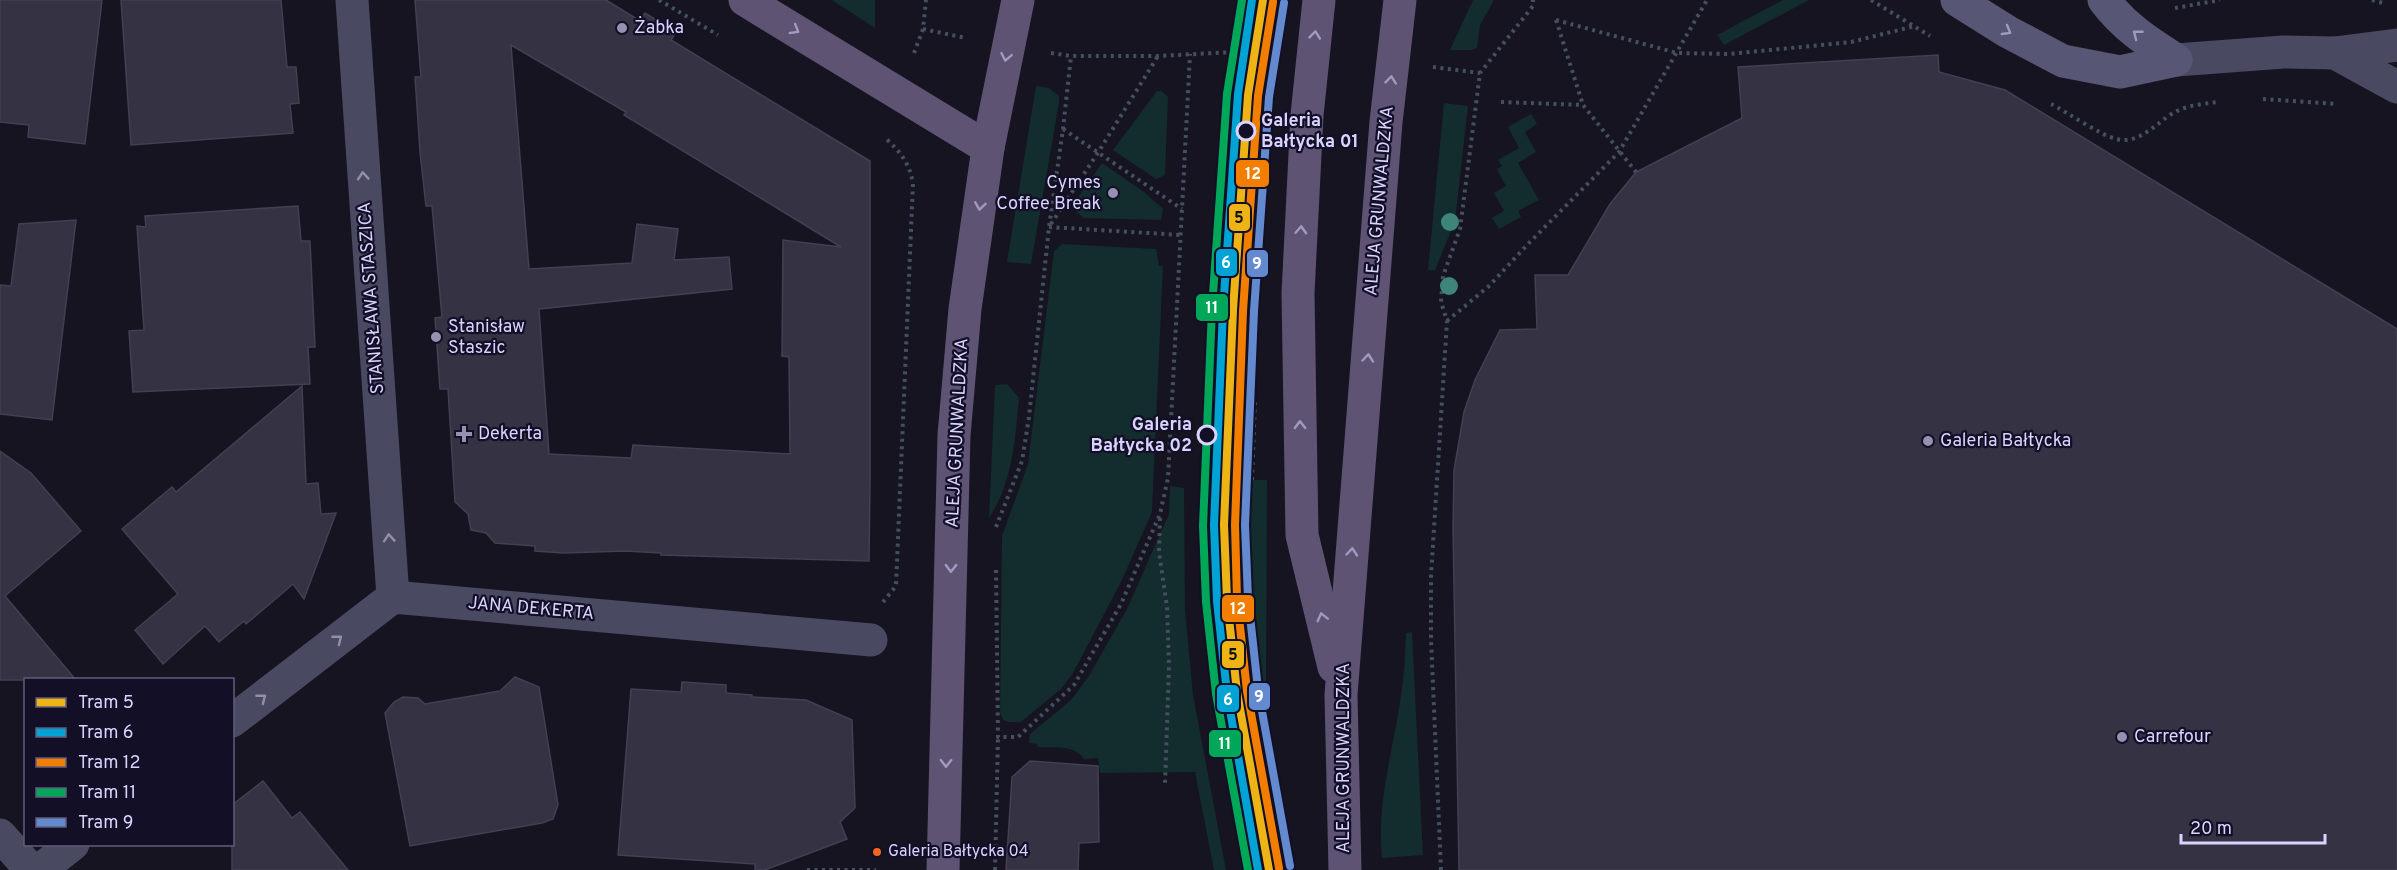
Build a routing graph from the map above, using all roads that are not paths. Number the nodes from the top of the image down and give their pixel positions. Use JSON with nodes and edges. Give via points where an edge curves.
{"nodes":[{"id":1,"x":351,"y":0,"type":"edge"},
{"id":2,"x":745,"y":0,"type":"edge"},
{"id":3,"x":1018,"y":0,"type":"edge"},
{"id":4,"x":1319,"y":0,"type":"edge"},
{"id":5,"x":1400,"y":0,"type":"edge"},
{"id":6,"x":1957,"y":0,"type":"edge"},
{"id":7,"x":2104,"y":0,"type":"edge"},
{"id":8,"x":2397,"y":45,"type":"edge"},
{"id":9,"x":2335,"y":53,"type":"junction"},
{"id":10,"x":2176,"y":60,"type":"junction"},
{"id":11,"x":2397,"y":87,"type":"edge"},
{"id":12,"x":988,"y":148,"type":"junction"},
{"id":13,"x":393,"y":597,"type":"junction"},
{"id":14,"x":874,"y":625,"type":"road end"},
{"id":15,"x":1341,"y":694,"type":"junction"},
{"id":16,"x":234,"y":719,"type":"edge"},
{"id":17,"x":0,"y":835,"type":"edge"},
{"id":18,"x":70,"y":846,"type":"edge"},
{"id":19,"x":31,"y":870,"type":"edge"},
{"id":20,"x":40,"y":870,"type":"edge"},
{"id":21,"x":943,"y":870,"type":"edge"},
{"id":22,"x":1344,"y":870,"type":"edge"}],
"edges":[{"from":13,"to":1,"type":"street","name":"STANISŁAWA STASZICA","one_way":true},
{"from":2,"to":12,"type":"main road","one_way":true},
{"from":3,"to":12,"type":"main road","name":"ALEJA GRUNWALDZKA","one_way":true},
{"from":15,"to":4,"type":"main road","one_way":true,"via":[[1302,535],[1298,293],[1307,116]]},
{"from":15,"to":5,"type":"main road","name":"ALEJA GRUNWALDZKA","one_way":true,"via":[[1386,122]]},
{"from":6,"to":10,"type":"main road","one_way":true,"via":[[2063,61],[2120,72]]},
{"from":10,"to":7,"type":"main road","one_way":true,"via":[[2137,36]]},
{"from":8,"to":9,"type":"street"},
{"from":9,"to":10,"type":"street","via":[[2283,52]]},
{"from":9,"to":11,"type":"street"},
{"from":12,"to":21,"type":"main road","name":"ALEJA GRUNWALDZKA","one_way":true,"via":[[954,435]]},
{"from":13,"to":14,"type":"street","name":"JANA DEKERTA"},
{"from":16,"to":13,"type":"street","one_way":true},
{"from":15,"to":22,"type":"main road","name":"ALEJA GRUNWALDZKA"},
{"from":17,"to":19,"type":"street"},
{"from":18,"to":20,"type":"street"}]}
